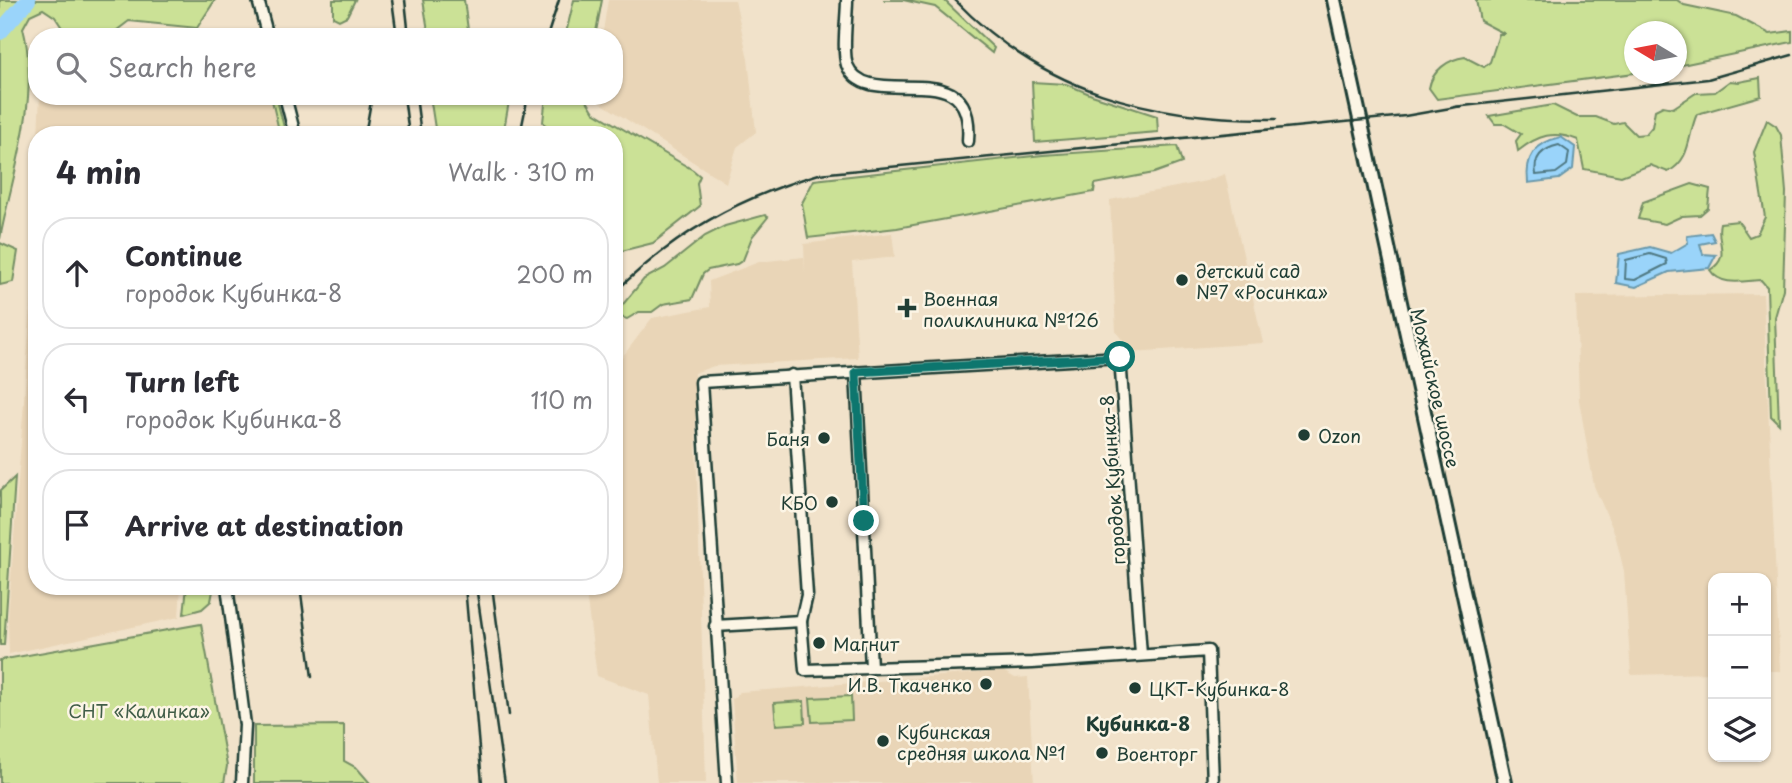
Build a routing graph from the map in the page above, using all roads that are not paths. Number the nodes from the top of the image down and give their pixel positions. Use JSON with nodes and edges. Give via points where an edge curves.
{"nodes":[{"id":1,"x":258,"y":0,"type":"edge"},
{"id":2,"x":847,"y":0,"type":"edge"},
{"id":3,"x":1334,"y":0,"type":"edge"},
{"id":4,"x":266,"y":28,"type":"edge"},
{"id":5,"x":287,"y":105,"type":"edge"},
{"id":6,"x":293,"y":126,"type":"edge"},
{"id":7,"x":968,"y":141,"type":"dead end"},
{"id":8,"x":856,"y":372,"type":"junction"},
{"id":9,"x":792,"y":375,"type":"junction"},
{"id":10,"x":228,"y":595,"type":"edge"},
{"id":11,"x":801,"y":621,"type":"junction"},
{"id":12,"x":715,"y":626,"type":"junction"},
{"id":13,"x":1141,"y":655,"type":"junction"},
{"id":14,"x":871,"y":667,"type":"junction"},
{"id":15,"x":242,"y":783,"type":"edge"},
{"id":16,"x":727,"y":783,"type":"edge"},
{"id":17,"x":1213,"y":783,"type":"edge"},
{"id":18,"x":1505,"y":783,"type":"edge"}],
"edges":[{"from":1,"to":4,"type":"street"},
{"from":2,"to":7,"type":"street","via":[[846,63],[853,74],[869,83],[917,86],[953,95],[967,110]]},
{"from":3,"to":18,"type":"main road","name":"Можайское шоссе"},
{"from":5,"to":6,"type":"street"},
{"from":8,"to":9,"type":"street","name":"городок Кубинка-8"},
{"from":8,"to":13,"type":"street","name":"городок Кубинка-8","via":[[1120,357]]},
{"from":8,"to":14,"type":"street"},
{"from":9,"to":11,"type":"street","via":[[807,595]]},
{"from":9,"to":12,"type":"street","name":"городок Кубинка-8","via":[[701,382]]},
{"from":10,"to":15,"type":"street","via":[[244,725]]},
{"from":11,"to":12,"type":"street"},
{"from":11,"to":14,"type":"street","via":[[805,670]]},
{"from":12,"to":16,"type":"street","name":"городок Кубинка-8"},
{"from":13,"to":14,"type":"street"},
{"from":13,"to":17,"type":"street","via":[[1209,651]]}]}
